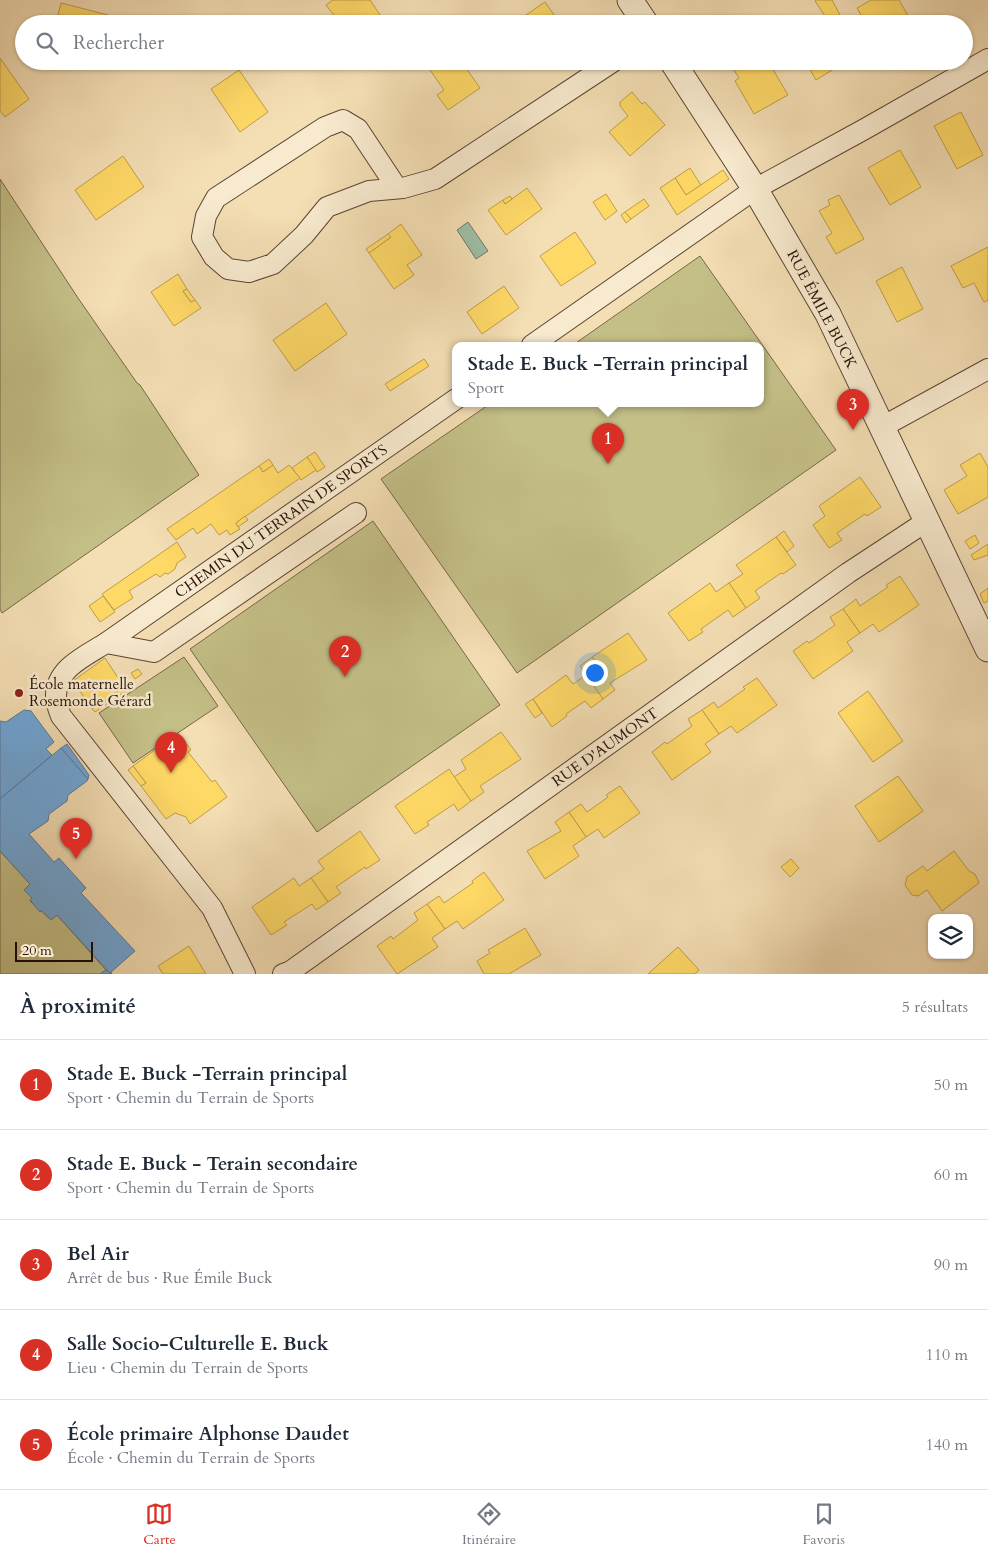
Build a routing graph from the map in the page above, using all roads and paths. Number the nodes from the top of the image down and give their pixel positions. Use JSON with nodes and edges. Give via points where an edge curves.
{"nodes":[{"id":1,"x":630,"y":0,"type":"edge"},
{"id":2,"x":640,"y":15,"type":"edge"},
{"id":3,"x":988,"y":59,"type":"edge"},
{"id":4,"x":973,"y":68,"type":"edge"},
{"id":5,"x":600,"y":70,"type":"edge"},
{"id":6,"x":678,"y":70,"type":"edge"},
{"id":7,"x":969,"y":70,"type":"edge"},
{"id":8,"x":397,"y":188,"type":"junction"},
{"id":9,"x":755,"y":189,"type":"junction"},
{"id":10,"x":536,"y":342,"type":"edge"},
{"id":11,"x":988,"y":369,"type":"edge"},
{"id":12,"x":452,"y":402,"type":"edge"},
{"id":13,"x":882,"y":427,"type":"junction"},
{"id":14,"x":356,"y":513,"type":"dead end"},
{"id":15,"x":927,"y":521,"type":"junction"},
{"id":16,"x":106,"y":643,"type":"junction"},
{"id":17,"x":988,"y":649,"type":"edge"},
{"id":18,"x":246,"y":974,"type":"edge"},
{"id":19,"x":283,"y":974,"type":"edge"}],
"edges":[{"from":1,"to":2,"type":"street"},
{"from":3,"to":4,"type":"street"},
{"from":5,"to":8,"type":"street","via":[[435,179]]},
{"from":6,"to":9,"type":"street","name":"RUE ÉMILE BUCK"},
{"from":7,"to":9,"type":"street"},
{"from":8,"to":8,"type":"street","via":[[368,192],[327,207],[304,235],[273,264],[249,272],[228,270],[214,257],[202,237],[206,216],[216,198],[325,126],[343,120],[358,129]]},
{"from":9,"to":10,"type":"street"},
{"from":9,"to":13,"type":"street","name":"RUE ÉMILE BUCK","via":[[828,314]]},
{"from":11,"to":13,"type":"street"},
{"from":12,"to":16,"type":"street","name":"CHEMIN DU TERRAIN DE SPORTS"},
{"from":13,"to":15,"type":"street","name":"RUE ÉMILE BUCK"},
{"from":14,"to":16,"type":"street","via":[[154,652]]},
{"from":15,"to":17,"type":"street","name":"RUE ÉMILE BUCK"},
{"from":15,"to":19,"type":"street","name":"RUE D'AUMONT","via":[[848,573]]},
{"from":16,"to":18,"type":"street","name":"CHEMIN DU TERRAIN DE SPORTS","via":[[74,663],[58,680],[55,699],[61,716],[212,908]]}]}
